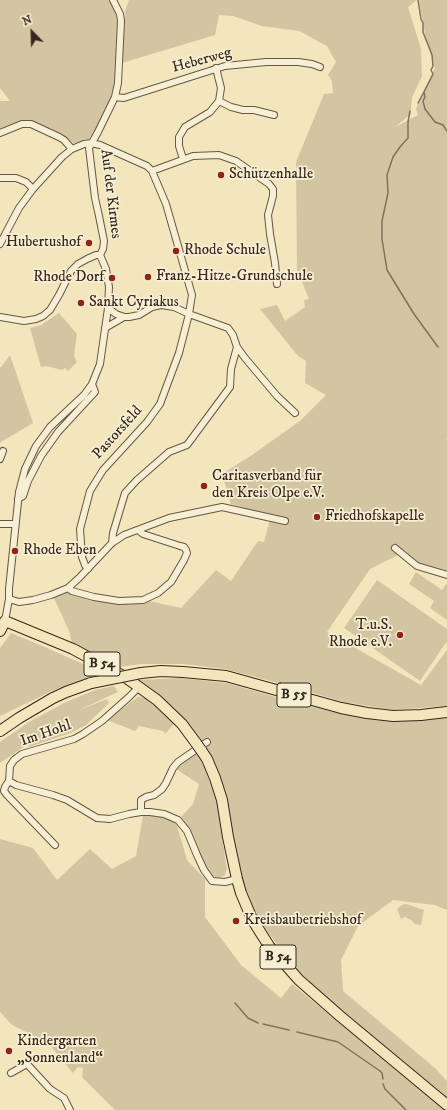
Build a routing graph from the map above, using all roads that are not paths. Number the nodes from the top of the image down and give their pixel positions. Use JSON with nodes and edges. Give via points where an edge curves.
{"nodes":[{"id":1,"x":113,"y":0,"type":"edge"},
{"id":2,"x":320,"y":67,"type":"dead end"},
{"id":3,"x":216,"y":68,"type":"junction"},
{"id":4,"x":116,"y":97,"type":"junction"},
{"id":5,"x":219,"y":101,"type":"junction"},
{"id":6,"x":274,"y":115,"type":"dead end"},
{"id":7,"x":0,"y":133,"type":"edge"},
{"id":8,"x":91,"y":143,"type":"junction"},
{"id":9,"x":72,"y":149,"type":"junction"},
{"id":10,"x":183,"y":159,"type":"junction"},
{"id":11,"x":152,"y":171,"type":"junction"},
{"id":12,"x":0,"y":178,"type":"edge"},
{"id":13,"x":33,"y":189,"type":"junction"},
{"id":14,"x":0,"y":244,"type":"edge"},
{"id":15,"x":100,"y":255,"type":"junction"},
{"id":16,"x":277,"y":284,"type":"dead end"},
{"id":17,"x":108,"y":308,"type":"junction"},
{"id":18,"x":189,"y":314,"type":"junction"},
{"id":19,"x":0,"y":317,"type":"edge"},
{"id":20,"x":124,"y":317,"type":"junction"},
{"id":21,"x":105,"y":328,"type":"junction"},
{"id":22,"x":237,"y":347,"type":"junction"},
{"id":23,"x":92,"y":384,"type":"junction"},
{"id":24,"x":295,"y":413,"type":"dead end"},
{"id":25,"x":3,"y":451,"type":"dead end"},
{"id":26,"x":0,"y":459,"type":"edge"},
{"id":27,"x":18,"y":499,"type":"junction"},
{"id":28,"x":285,"y":522,"type":"dead end"},
{"id":29,"x":0,"y":524,"type":"edge"},
{"id":30,"x":15,"y":524,"type":"junction"},
{"id":31,"x":138,"y":530,"type":"junction"},
{"id":32,"x":112,"y":543,"type":"junction"},
{"id":33,"x":395,"y":548,"type":"dead end"},
{"id":34,"x":88,"y":569,"type":"junction"},
{"id":35,"x":447,"y":575,"type":"edge"},
{"id":36,"x":68,"y":588,"type":"junction"},
{"id":37,"x":9,"y":600,"type":"junction"},
{"id":38,"x":5,"y":621,"type":"junction"},
{"id":39,"x":0,"y":631,"type":"edge"},
{"id":40,"x":139,"y":686,"type":"junction"},
{"id":41,"x":447,"y":712,"type":"edge"},
{"id":42,"x":19,"y":718,"type":"junction"},
{"id":43,"x":0,"y":721,"type":"edge"},
{"id":44,"x":0,"y":731,"type":"edge"},
{"id":45,"x":200,"y":746,"type":"junction"},
{"id":46,"x":9,"y":781,"type":"junction"},
{"id":47,"x":141,"y":812,"type":"junction"},
{"id":48,"x":55,"y":845,"type":"dead end"},
{"id":49,"x":237,"y":879,"type":"junction"},
{"id":50,"x":11,"y":1073,"type":"dead end"},
{"id":51,"x":447,"y":1105,"type":"edge"},
{"id":52,"x":70,"y":1110,"type":"edge"}],
"edges":[{"from":1,"to":4,"type":"street","name":"Auf der Kirmes","via":[[121,20]]},
{"from":2,"to":3,"type":"street","name":"Heberweg","via":[[298,62],[266,62]]},
{"from":3,"to":4,"type":"street","name":"Heberweg","via":[[124,98]]},
{"from":3,"to":5,"type":"street","via":[[221,88]]},
{"from":4,"to":8,"type":"street","name":"Auf der Kirmes"},
{"from":5,"to":6,"type":"street","via":[[231,107]]},
{"from":5,"to":10,"type":"street","via":[[210,112],[185,127],[179,137]]},
{"from":7,"to":9,"type":"street","via":[[22,124],[31,124],[64,140]]},
{"from":8,"to":9,"type":"street"},
{"from":8,"to":11,"type":"street","via":[[147,166]]},
{"from":8,"to":15,"type":"street","name":"Auf der Kirmes","via":[[88,151],[94,198],[104,241]]},
{"from":9,"to":13,"type":"street"},
{"from":10,"to":11,"type":"street"},
{"from":10,"to":16,"type":"street","via":[[219,155],[236,161],[273,189],[268,215]]},
{"from":11,"to":18,"type":"street","name":"Pastorsfeld","via":[[166,204],[192,295]]},
{"from":12,"to":13,"type":"street","via":[[16,178],[26,182]]},
{"from":13,"to":14,"type":"street","via":[[19,208]]},
{"from":15,"to":17,"type":"street","via":[[108,280]]},
{"from":15,"to":19,"type":"street","via":[[87,259],[71,270],[50,310],[43,316],[24,321]]},
{"from":17,"to":20,"type":"street"},
{"from":17,"to":21,"type":"street"},
{"from":18,"to":20,"type":"street","via":[[161,304],[139,315]]},
{"from":18,"to":22,"type":"street","via":[[228,328]]},
{"from":18,"to":34,"type":"street","name":"Pastorsfeld","via":[[179,353],[160,404],[103,470],[90,491],[80,529],[82,557]]},
{"from":20,"to":21,"type":"street"},
{"from":21,"to":23,"type":"street","via":[[100,364]]},
{"from":22,"to":24,"type":"street","via":[[277,396]]},
{"from":22,"to":32,"type":"street","via":[[231,369],[230,387],[186,445],[169,452],[124,494]]},
{"from":23,"to":27,"type":"street","via":[[50,427],[36,446],[25,469]]},
{"from":23,"to":27,"type":"street","via":[[95,392],[58,432],[28,481],[23,496]]},
{"from":25,"to":26,"type":"street"},
{"from":27,"to":30,"type":"street"},
{"from":28,"to":31,"type":"street","via":[[222,507],[169,518]]},
{"from":29,"to":30,"type":"street"},
{"from":30,"to":37,"type":"street"},
{"from":31,"to":32,"type":"street"},
{"from":31,"to":36,"type":"street","via":[[143,534],[184,547],[187,553],[171,582],[158,593],[144,600],[119,601],[94,597]]},
{"from":32,"to":34,"type":"street"},
{"from":33,"to":35,"type":"street","via":[[417,566]]},
{"from":34,"to":36,"type":"street"},
{"from":36,"to":37,"type":"street","via":[[33,600]]},
{"from":37,"to":38,"type":"street"},
{"from":38,"to":39,"type":"main road"},
{"from":38,"to":40,"type":"main road","number":"B 54","via":[[73,649]]},
{"from":40,"to":45,"type":"main road","number":"B 54","via":[[182,724]]},
{"from":40,"to":46,"type":"street","name":"Im Hohl","via":[[102,721],[83,734],[22,754],[10,766]]},
{"from":41,"to":42,"type":"main road","number":"B 55","bridge":true,"via":[[392,716],[367,713],[226,676],[161,671],[141,672],[91,683],[53,698]]},
{"from":42,"to":43,"type":"main road"},
{"from":42,"to":44,"type":"main road","number":"B 55"},
{"from":45,"to":47,"type":"street","via":[[178,762],[162,789],[141,800]]},
{"from":45,"to":49,"type":"main road","number":"B 54","via":[[222,800]]},
{"from":46,"to":47,"type":"street","via":[[67,800],[97,818],[110,819]]},
{"from":46,"to":48,"type":"street","name":"Im Hohl","via":[[4,791]]},
{"from":47,"to":49,"type":"street","via":[[164,814],[178,820],[187,832],[196,855],[212,881],[225,882]]},
{"from":49,"to":51,"type":"main road","number":"B 54","via":[[260,934],[299,980]]},
{"from":50,"to":52,"type":"street","via":[[27,1064],[50,1089],[64,1098]]}]}
